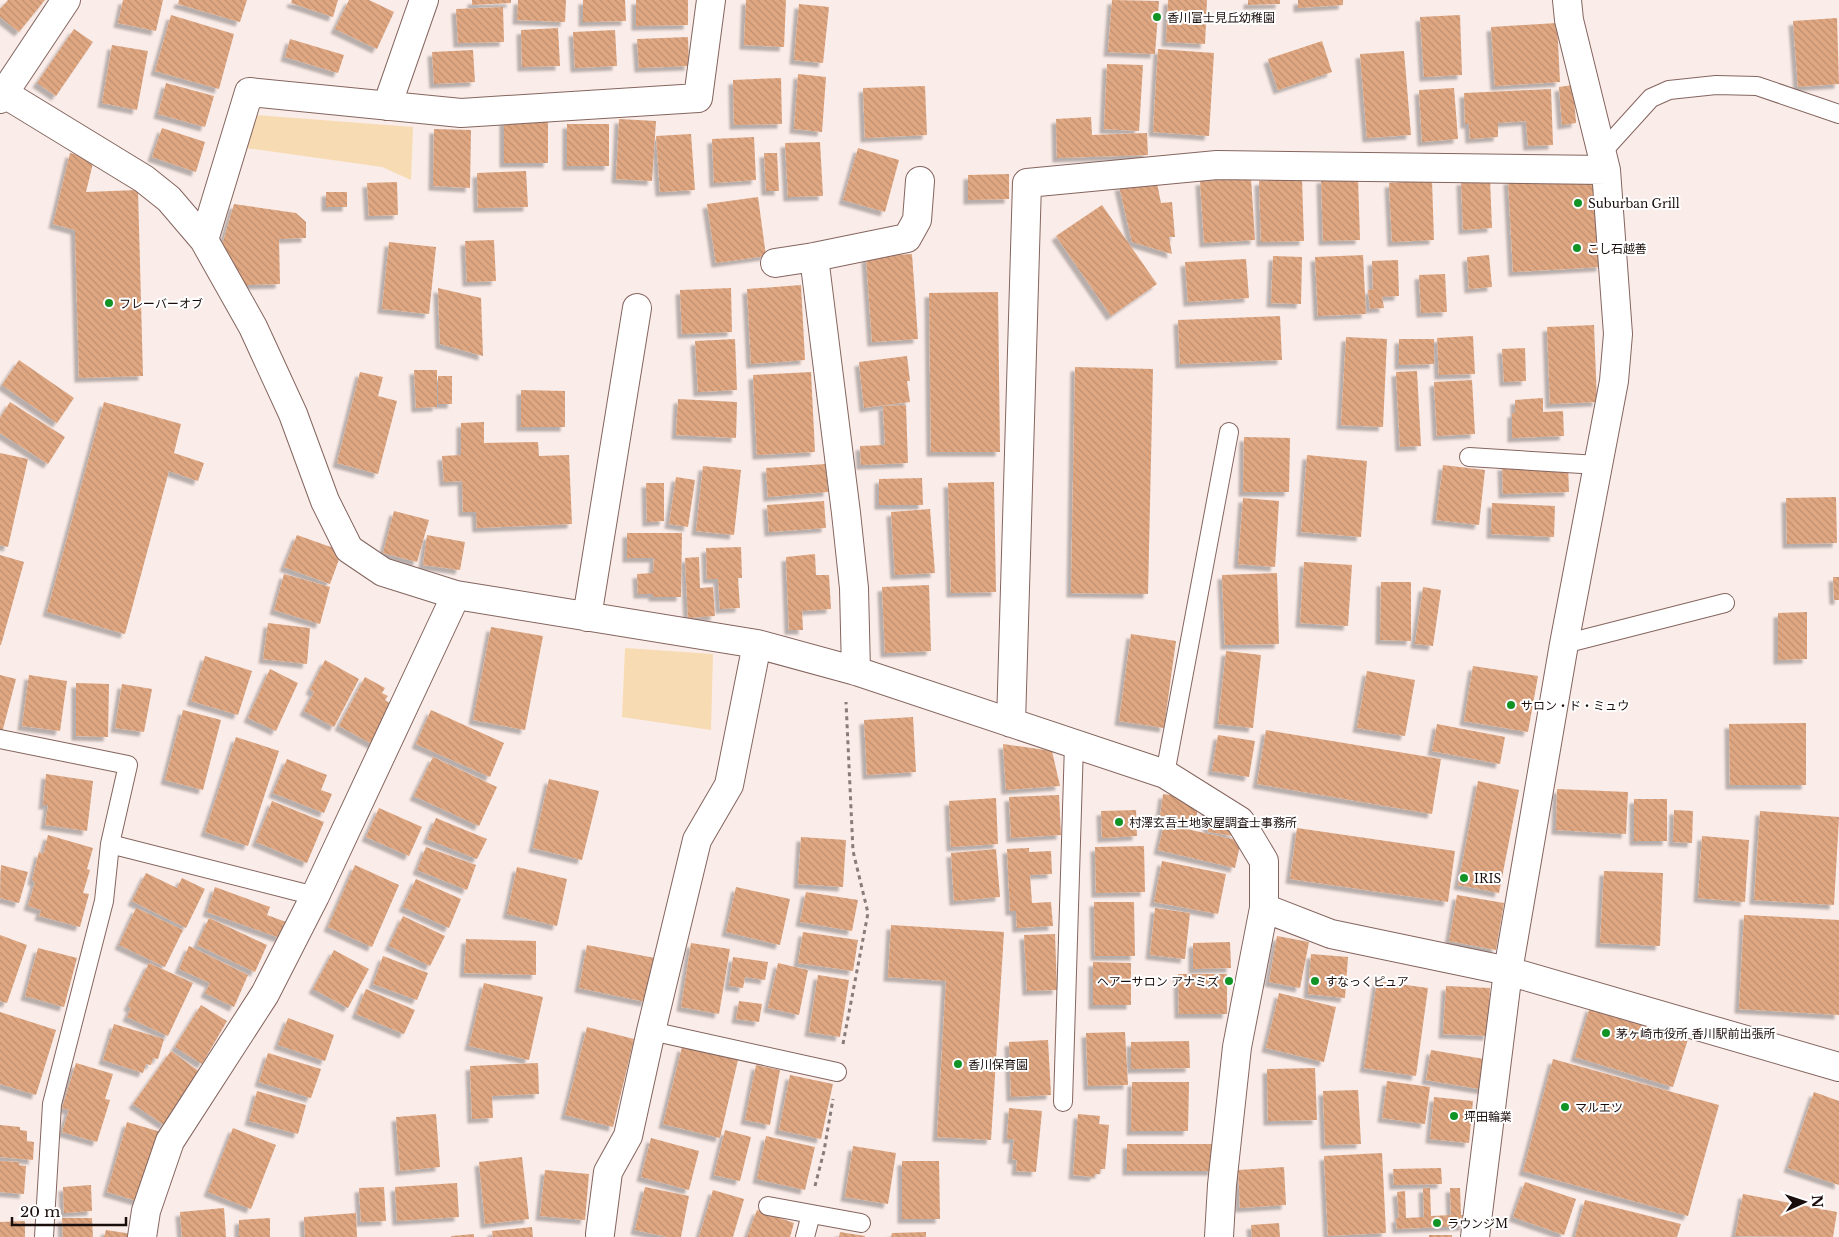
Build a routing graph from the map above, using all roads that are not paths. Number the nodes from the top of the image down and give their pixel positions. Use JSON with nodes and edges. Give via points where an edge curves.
{"nodes":[{"id":1,"x":66,"y":0,"type":"edge"},
{"id":2,"x":424,"y":0,"type":"edge"},
{"id":3,"x":711,"y":0,"type":"edge"},
{"id":4,"x":1567,"y":0,"type":"edge"},
{"id":5,"x":1,"y":94,"type":"edge"},
{"id":6,"x":386,"y":106,"type":"junction"},
{"id":7,"x":1839,"y":114,"type":"edge"},
{"id":8,"x":1604,"y":161,"type":"junction"},
{"id":9,"x":920,"y":181,"type":"dead end"},
{"id":10,"x":204,"y":240,"type":"junction"},
{"id":11,"x":814,"y":257,"type":"junction"},
{"id":12,"x":775,"y":263,"type":"dead end"},
{"id":13,"x":637,"y":308,"type":"dead end"},
{"id":14,"x":1229,"y":432,"type":"dead end"},
{"id":15,"x":1469,"y":457,"type":"dead end"},
{"id":16,"x":1598,"y":464,"type":"junction"},
{"id":17,"x":456,"y":595,"type":"junction"},
{"id":18,"x":1725,"y":603,"type":"dead end"},
{"id":19,"x":587,"y":617,"type":"junction"},
{"id":20,"x":757,"y":644,"type":"junction"},
{"id":21,"x":1564,"y":644,"type":"junction"},
{"id":22,"x":850,"y":669,"type":"junction"},
{"id":23,"x":1012,"y":723,"type":"junction"},
{"id":24,"x":0,"y":739,"type":"edge"},
{"id":25,"x":1074,"y":744,"type":"junction"},
{"id":26,"x":1165,"y":774,"type":"junction"},
{"id":27,"x":110,"y":844,"type":"junction"},
{"id":28,"x":315,"y":896,"type":"junction"},
{"id":29,"x":1264,"y":908,"type":"junction"},
{"id":30,"x":1508,"y":971,"type":"junction"},
{"id":31,"x":651,"y":1031,"type":"junction"},
{"id":32,"x":1839,"y":1067,"type":"edge"},
{"id":33,"x":837,"y":1072,"type":"road end"},
{"id":34,"x":1062,"y":1102,"type":"dead end"},
{"id":35,"x":768,"y":1206,"type":"dead end"},
{"id":36,"x":811,"y":1214,"type":"junction"},
{"id":37,"x":861,"y":1223,"type":"dead end"},
{"id":38,"x":600,"y":1234,"type":"dead end"},
{"id":39,"x":44,"y":1237,"type":"edge"},
{"id":40,"x":142,"y":1237,"type":"edge"},
{"id":41,"x":805,"y":1237,"type":"edge"},
{"id":42,"x":1220,"y":1237,"type":"edge"},
{"id":43,"x":1475,"y":1237,"type":"edge"}],
"edges":[{"from":1,"to":5,"type":"street"},
{"from":2,"to":6,"type":"street"},
{"from":3,"to":6,"type":"street","via":[[698,98],[461,112]]},
{"from":4,"to":8,"type":"street","via":[[1569,20]]},
{"from":5,"to":10,"type":"street","via":[[144,178],[169,199]]},
{"from":6,"to":10,"type":"street","via":[[249,92]]},
{"from":7,"to":8,"type":"lane","via":[[1757,86],[1716,85],[1669,90],[1651,98]]},
{"from":8,"to":16,"type":"street","via":[[1618,334],[1614,382]]},
{"from":8,"to":23,"type":"street","via":[[1217,165],[1027,183]]},
{"from":9,"to":11,"type":"street","via":[[917,220],[907,238]]},
{"from":10,"to":17,"type":"street","via":[[253,327],[293,414],[325,501],[349,549],[383,572]]},
{"from":11,"to":12,"type":"street"},
{"from":11,"to":22,"type":"street","via":[[852,570]]},
{"from":13,"to":19,"type":"street"},
{"from":14,"to":26,"type":"lane"},
{"from":15,"to":16,"type":"lane"},
{"from":16,"to":21,"type":"street"},
{"from":17,"to":19,"type":"street"},
{"from":17,"to":28,"type":"street"},
{"from":18,"to":21,"type":"lane"},
{"from":19,"to":20,"type":"street"},
{"from":20,"to":22,"type":"street"},
{"from":20,"to":31,"type":"street","via":[[729,785],[698,840]]},
{"from":21,"to":30,"type":"street"},
{"from":22,"to":23,"type":"street"},
{"from":23,"to":25,"type":"street"},
{"from":24,"to":27,"type":"lane","via":[[128,765]]},
{"from":25,"to":26,"type":"street"},
{"from":25,"to":34,"type":"lane"},
{"from":26,"to":29,"type":"street","via":[[1240,820],[1264,861]]},
{"from":27,"to":28,"type":"lane"},
{"from":27,"to":39,"type":"lane","via":[[104,901],[52,1104]]},
{"from":28,"to":40,"type":"street","via":[[265,994],[170,1141],[146,1211]]},
{"from":29,"to":30,"type":"street","via":[[1331,934]]},
{"from":29,"to":42,"type":"street","via":[[1238,1047],[1222,1185]]},
{"from":30,"to":32,"type":"street"},
{"from":30,"to":43,"type":"street"},
{"from":31,"to":33,"type":"lane"},
{"from":31,"to":38,"type":"street","via":[[628,1136],[608,1172]]},
{"from":35,"to":36,"type":"lane"},
{"from":36,"to":37,"type":"lane"},
{"from":36,"to":41,"type":"lane"}]}
